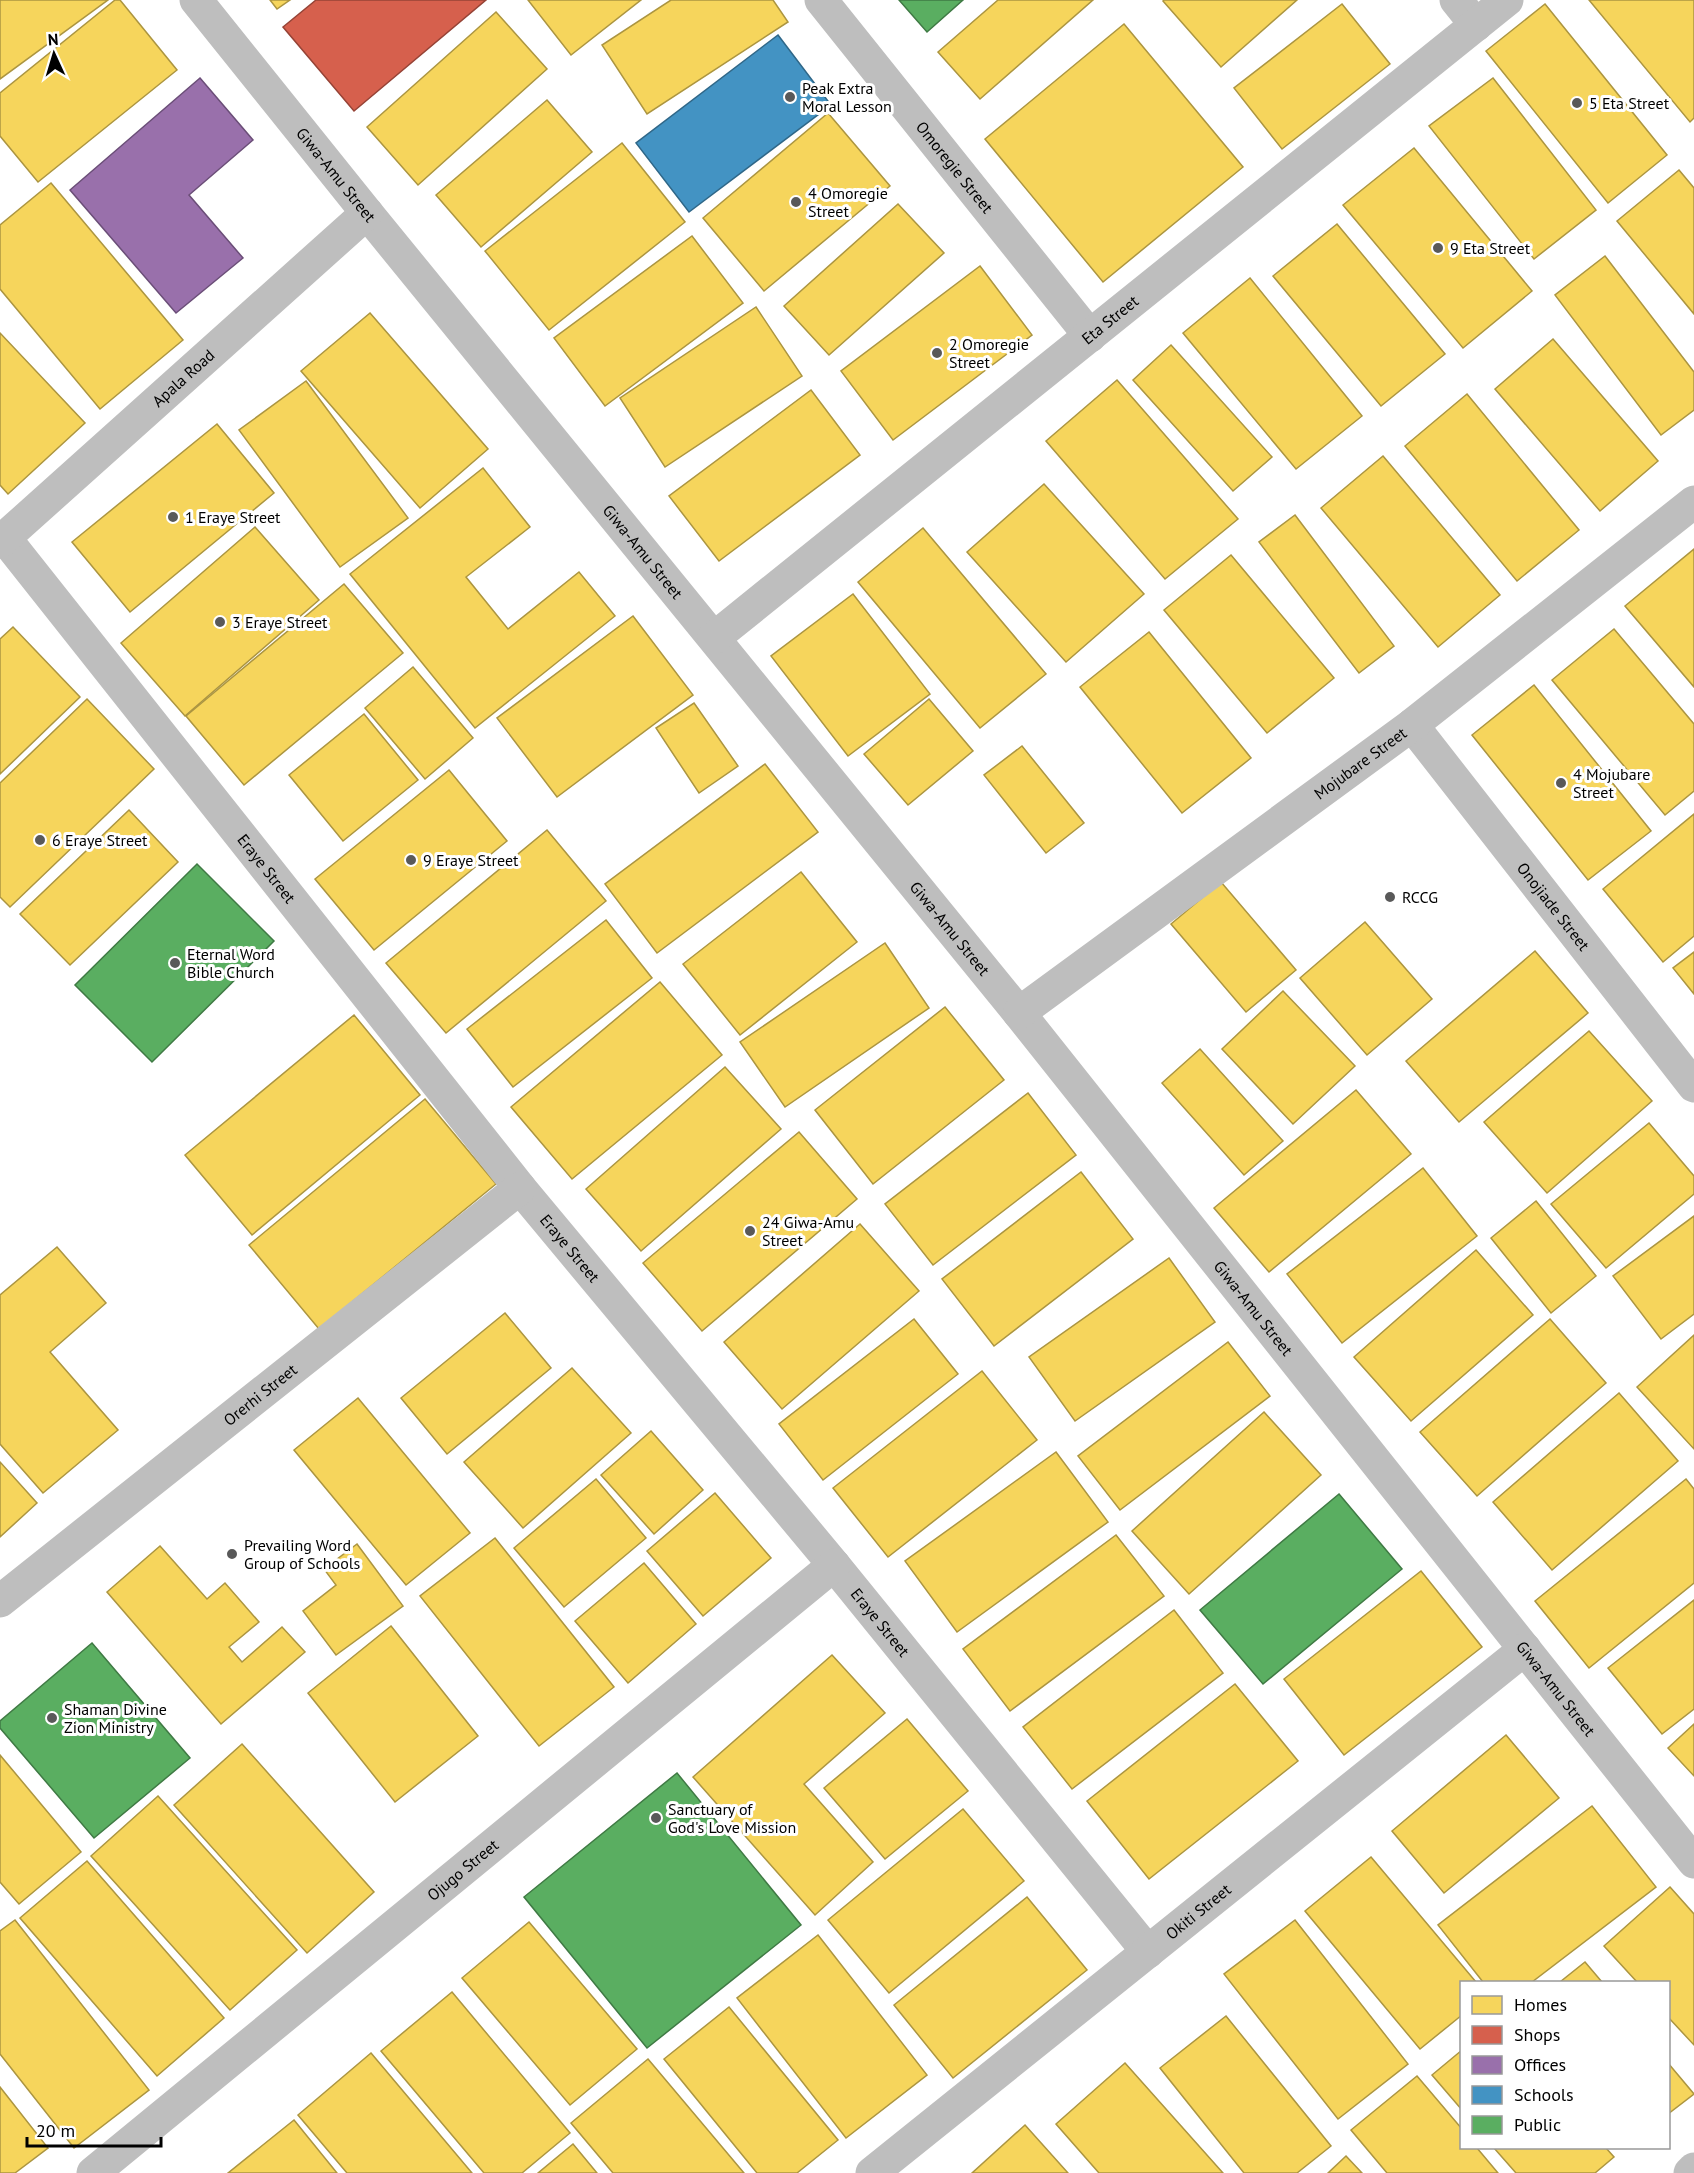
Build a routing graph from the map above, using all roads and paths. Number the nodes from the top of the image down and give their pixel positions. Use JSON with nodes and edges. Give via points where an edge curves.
{"nodes":[{"id":1,"x":196,"y":0,"type":"edge"},
{"id":2,"x":821,"y":0,"type":"edge"},
{"id":3,"x":1456,"y":0,"type":"edge"},
{"id":4,"x":1507,"y":0,"type":"edge"},
{"id":5,"x":1476,"y":26,"type":"junction"},
{"id":6,"x":367,"y":213,"type":"junction"},
{"id":7,"x":1090,"y":336,"type":"junction"},
{"id":8,"x":1694,"y":502,"type":"edge"},
{"id":9,"x":2,"y":539,"type":"edge"},
{"id":10,"x":714,"y":638,"type":"junction"},
{"id":11,"x":1412,"y":725,"type":"junction"},
{"id":12,"x":1019,"y":1013,"type":"junction"},
{"id":13,"x":1694,"y":1086,"type":"edge"},
{"id":14,"x":520,"y":1188,"type":"junction"},
{"id":15,"x":834,"y":1565,"type":"junction"},
{"id":16,"x":0,"y":1601,"type":"edge"},
{"id":17,"x":1525,"y":1649,"type":"junction"},
{"id":18,"x":1694,"y":1862,"type":"edge"},
{"id":19,"x":1148,"y":1952,"type":"junction"},
{"id":20,"x":1694,"y":2169,"type":"edge"},
{"id":21,"x":93,"y":2173,"type":"edge"},
{"id":22,"x":872,"y":2173,"type":"edge"},
{"id":23,"x":1690,"y":2173,"type":"edge"}],
"edges":[{"from":1,"to":6,"type":"street","name":"Giwa-Amu Street"},
{"from":2,"to":7,"type":"street","name":"Omoregie Street"},
{"from":3,"to":5,"type":"street"},
{"from":4,"to":5,"type":"street","name":"Eta Street"},
{"from":5,"to":7,"type":"street","name":"Eta Street"},
{"from":6,"to":9,"type":"street","name":"Apala Road"},
{"from":6,"to":10,"type":"street","name":"Giwa-Amu Street"},
{"from":7,"to":10,"type":"street","name":"Eta Street"},
{"from":8,"to":11,"type":"street","name":"Mojubare Street"},
{"from":9,"to":14,"type":"street","name":"Eraye Street"},
{"from":10,"to":12,"type":"street","name":"Giwa-Amu Street"},
{"from":11,"to":12,"type":"street","name":"Mojubare Street"},
{"from":11,"to":13,"type":"street","name":"Onojiade Street"},
{"from":12,"to":17,"type":"street","name":"Giwa-Amu Street"},
{"from":14,"to":15,"type":"street","name":"Eraye Street"},
{"from":14,"to":16,"type":"street","name":"Orerhi Street"},
{"from":15,"to":19,"type":"street","name":"Eraye Street"},
{"from":15,"to":21,"type":"street","name":"Ojugo Street"},
{"from":17,"to":18,"type":"street","name":"Giwa-Amu Street"},
{"from":17,"to":19,"type":"street","name":"Okiti Street"},
{"from":19,"to":22,"type":"street","name":"Okiti Street"},
{"from":20,"to":23,"type":"street"}]}
